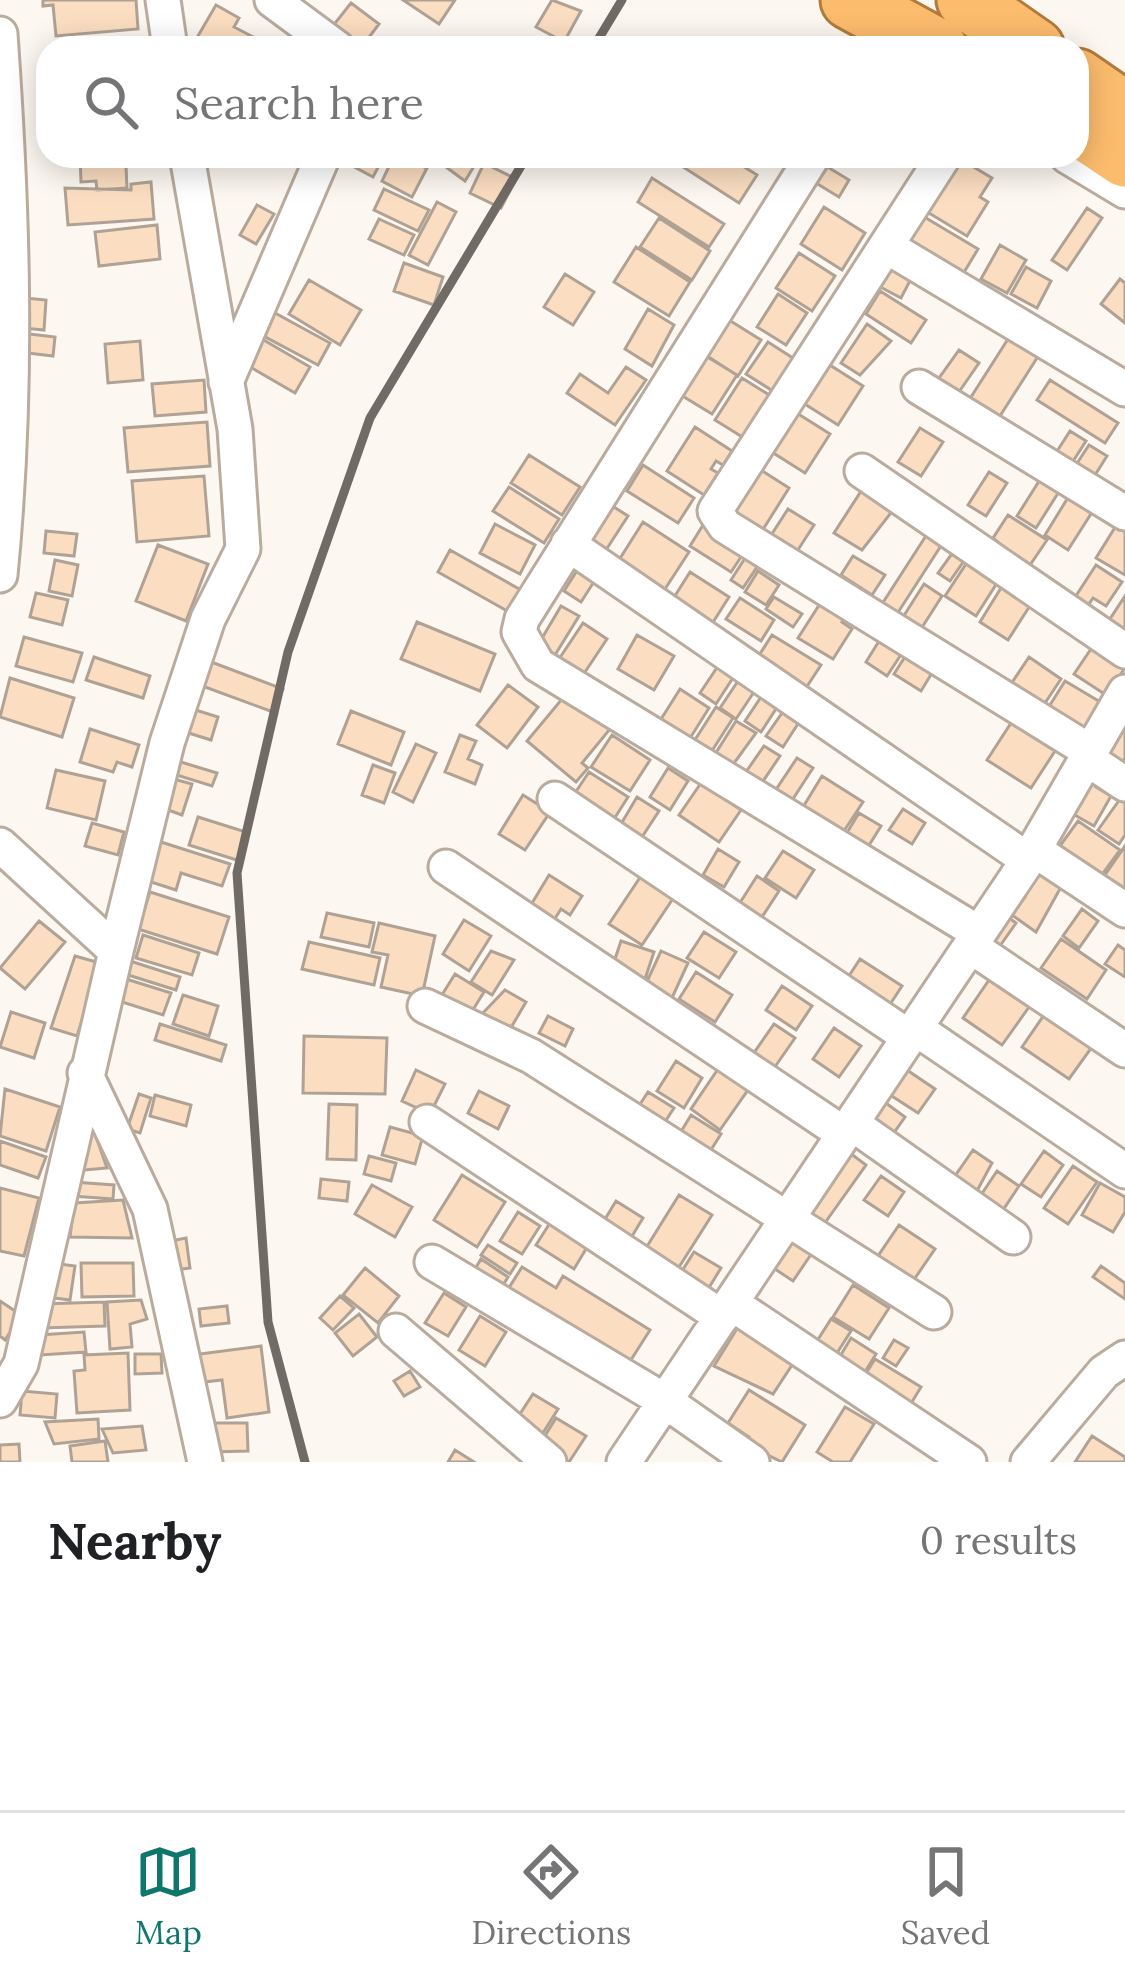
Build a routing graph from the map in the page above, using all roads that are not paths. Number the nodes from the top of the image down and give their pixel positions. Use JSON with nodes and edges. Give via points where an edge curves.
{"nodes":[{"id":1,"x":163,"y":0,"type":"edge"},
{"id":2,"x":272,"y":0,"type":"edge"},
{"id":3,"x":850,"y":0,"type":"edge"},
{"id":4,"x":966,"y":0,"type":"edge"},
{"id":5,"x":168,"y":36,"type":"edge"},
{"id":6,"x":322,"y":36,"type":"edge"},
{"id":7,"x":916,"y":36,"type":"edge"},
{"id":8,"x":1018,"y":36,"type":"edge"},
{"id":9,"x":1,"y":55,"type":"edge"},
{"id":10,"x":1089,"y":86,"type":"edge"},
{"id":11,"x":1125,"y":111,"type":"edge"},
{"id":12,"x":1089,"y":134,"type":"edge"},
{"id":13,"x":1125,"y":158,"type":"edge"},
{"id":14,"x":189,"y":168,"type":"edge"},
{"id":15,"x":318,"y":168,"type":"edge"},
{"id":16,"x":805,"y":168,"type":"edge"},
{"id":17,"x":936,"y":168,"type":"edge"},
{"id":18,"x":1087,"y":168,"type":"edge"},
{"id":19,"x":1125,"y":191,"type":"edge"},
{"id":20,"x":886,"y":246,"type":"junction"},
{"id":21,"x":6,"y":364,"type":"edge"},
{"id":22,"x":226,"y":382,"type":"junction"},
{"id":23,"x":919,"y":387,"type":"dead end"},
{"id":24,"x":1125,"y":389,"type":"edge"},
{"id":25,"x":862,"y":471,"type":"dead end"},
{"id":26,"x":1125,"y":513,"type":"edge"},
{"id":27,"x":568,"y":544,"type":"junction"},
{"id":28,"x":0,"y":574,"type":"edge"},
{"id":29,"x":1125,"y":651,"type":"edge"},
{"id":30,"x":1125,"y":692,"type":"edge"},
{"id":31,"x":1088,"y":755,"type":"junction"},
{"id":32,"x":1125,"y":784,"type":"edge"},
{"id":33,"x":555,"y":799,"type":"dead end"},
{"id":34,"x":0,"y":845,"type":"edge"},
{"id":35,"x":1030,"y":854,"type":"junction"},
{"id":36,"x":446,"y":867,"type":"dead end"},
{"id":37,"x":1125,"y":910,"type":"edge"},
{"id":38,"x":974,"y":939,"type":"junction"},
{"id":39,"x":116,"y":951,"type":"junction"},
{"id":40,"x":425,"y":1006,"type":"dead end"},
{"id":41,"x":912,"y":1032,"type":"junction"},
{"id":42,"x":1125,"y":1050,"type":"edge"},
{"id":43,"x":85,"y":1073,"type":"junction"},
{"id":44,"x":427,"y":1122,"type":"dead end"},
{"id":45,"x":848,"y":1129,"type":"junction"},
{"id":46,"x":1125,"y":1171,"type":"edge"},
{"id":47,"x":788,"y":1220,"type":"junction"},
{"id":48,"x":1013,"y":1237,"type":"dead end"},
{"id":49,"x":432,"y":1262,"type":"dead end"},
{"id":50,"x":726,"y":1310,"type":"junction"},
{"id":51,"x":934,"y":1312,"type":"dead end"},
{"id":52,"x":396,"y":1331,"type":"dead end"},
{"id":53,"x":10,"y":1357,"type":"edge"},
{"id":54,"x":1125,"y":1358,"type":"edge"},
{"id":55,"x":0,"y":1400,"type":"edge"},
{"id":56,"x":665,"y":1401,"type":"junction"},
{"id":57,"x":205,"y":1462,"type":"edge"},
{"id":58,"x":549,"y":1462,"type":"edge"},
{"id":59,"x":624,"y":1462,"type":"edge"},
{"id":60,"x":752,"y":1462,"type":"edge"},
{"id":61,"x":970,"y":1462,"type":"edge"},
{"id":62,"x":1028,"y":1462,"type":"edge"}],
"edges":[{"from":1,"to":5,"type":"street"},
{"from":2,"to":6,"type":"street"},
{"from":3,"to":7,"type":"highway"},
{"from":4,"to":8,"type":"highway"},
{"from":9,"to":21,"type":"street","via":[[14,229]]},
{"from":10,"to":11,"type":"highway"},
{"from":12,"to":13,"type":"highway"},
{"from":14,"to":22,"type":"street"},
{"from":15,"to":22,"type":"street"},
{"from":16,"to":27,"type":"street"},
{"from":17,"to":20,"type":"street"},
{"from":18,"to":19,"type":"street"},
{"from":20,"to":24,"type":"street"},
{"from":20,"to":31,"type":"street","via":[[715,512],[725,526]]},
{"from":21,"to":28,"type":"street"},
{"from":22,"to":39,"type":"street","via":[[243,549],[208,619],[167,743]]},
{"from":23,"to":26,"type":"street"},
{"from":25,"to":29,"type":"street"},
{"from":27,"to":35,"type":"street"},
{"from":27,"to":38,"type":"street","via":[[522,619],[519,632],[538,665]]},
{"from":30,"to":31,"type":"street"},
{"from":31,"to":32,"type":"street"},
{"from":31,"to":35,"type":"street"},
{"from":33,"to":41,"type":"street"},
{"from":34,"to":39,"type":"street"},
{"from":35,"to":37,"type":"street"},
{"from":35,"to":38,"type":"street"},
{"from":36,"to":45,"type":"street"},
{"from":38,"to":41,"type":"street"},
{"from":38,"to":42,"type":"street"},
{"from":39,"to":43,"type":"street"},
{"from":40,"to":47,"type":"street","via":[[531,1056]]},
{"from":41,"to":45,"type":"street"},
{"from":41,"to":46,"type":"street"},
{"from":43,"to":53,"type":"street"},
{"from":43,"to":57,"type":"street","via":[[150,1209]]},
{"from":44,"to":50,"type":"street"},
{"from":45,"to":47,"type":"street"},
{"from":45,"to":48,"type":"street"},
{"from":47,"to":50,"type":"street"},
{"from":47,"to":51,"type":"street"},
{"from":49,"to":56,"type":"street"},
{"from":50,"to":56,"type":"street"},
{"from":50,"to":61,"type":"street"},
{"from":52,"to":58,"type":"street"},
{"from":53,"to":55,"type":"street"},
{"from":54,"to":62,"type":"street"},
{"from":56,"to":59,"type":"street"},
{"from":56,"to":60,"type":"street"}]}
